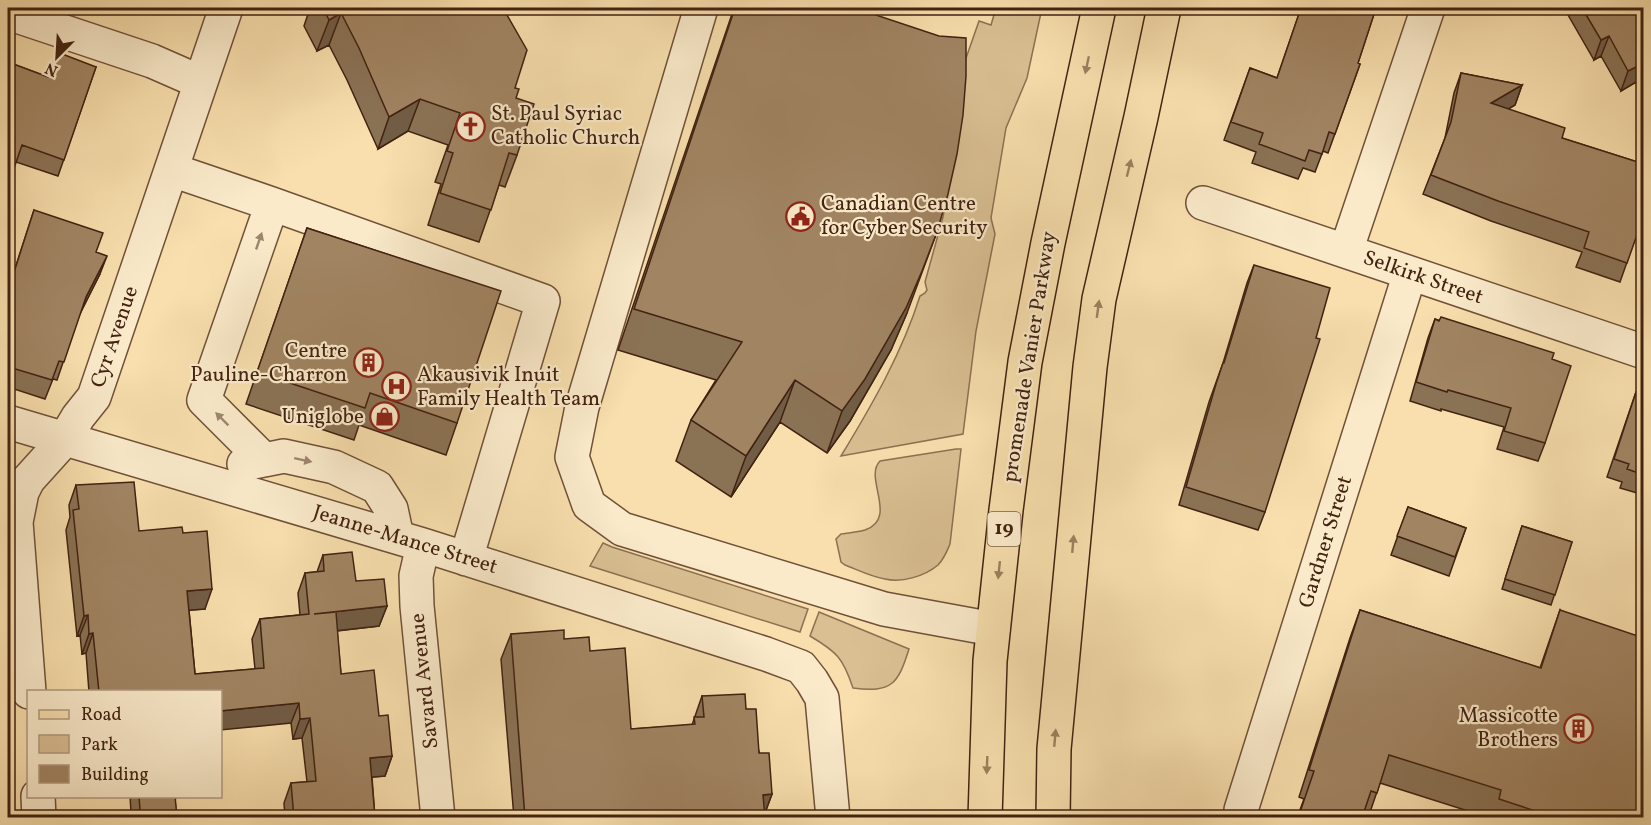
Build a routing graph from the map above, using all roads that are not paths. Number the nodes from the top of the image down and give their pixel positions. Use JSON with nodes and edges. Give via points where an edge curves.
{"nodes":[{"id":1,"x":226,"y":8,"type":"edge"},
{"id":2,"x":701,"y":8,"type":"edge"},
{"id":3,"x":1099,"y":8,"type":"edge"},
{"id":4,"x":1164,"y":8,"type":"edge"},
{"id":5,"x":1428,"y":8,"type":"edge"},
{"id":6,"x":8,"y":13,"type":"edge"},
{"id":7,"x":200,"y":82,"type":"junction"},
{"id":8,"x":172,"y":170,"type":"junction"},
{"id":9,"x":1203,"y":202,"type":"dead end"},
{"id":10,"x":272,"y":204,"type":"junction"},
{"id":11,"x":1346,"y":251,"type":"junction"},
{"id":12,"x":1410,"y":273,"type":"junction"},
{"id":13,"x":1644,"y":352,"type":"edge"},
{"id":14,"x":8,"y":422,"type":"edge"},
{"id":15,"x":64,"y":439,"type":"junction"},
{"id":16,"x":264,"y":460,"type":"junction"},
{"id":17,"x":207,"y":481,"type":"junction"},
{"id":18,"x":410,"y":541,"type":"junction"},
{"id":19,"x":466,"y":558,"type":"junction"},
{"id":20,"x":993,"y":629,"type":"junction"},
{"id":21,"x":29,"y":690,"type":"edge"},
{"id":22,"x":38,"y":798,"type":"edge"},
{"id":23,"x":1241,"y":810,"type":"dead end"},
{"id":24,"x":39,"y":818,"type":"edge"},
{"id":25,"x":438,"y":818,"type":"edge"},
{"id":26,"x":833,"y":818,"type":"edge"},
{"id":27,"x":985,"y":818,"type":"edge"},
{"id":28,"x":1053,"y":818,"type":"edge"}],
"edges":[{"from":1,"to":7,"type":"street","name":"Cyr Avenue"},
{"from":2,"to":20,"type":"street","via":[[582,407],[572,457],[589,505],[622,529],[765,573],[884,609]]},
{"from":3,"to":20,"type":"main road","name":"promenade Vanier Parkway","number":"19","one_way":true,"via":[[1025,362]]},
{"from":28,"to":4,"type":"main road","one_way":true,"via":[[1054,749],[1099,299]]},
{"from":5,"to":11,"type":"street"},
{"from":6,"to":7,"type":"street","via":[[152,61]]},
{"from":7,"to":8,"type":"street","name":"Cyr Avenue"},
{"from":8,"to":10,"type":"street"},
{"from":8,"to":15,"type":"street","name":"Cyr Avenue","via":[[94,397]]},
{"from":9,"to":11,"type":"street","name":"Selkirk Street"},
{"from":16,"to":10,"type":"street","one_way":true,"via":[[204,400]]},
{"from":10,"to":19,"type":"street","via":[[543,301]]},
{"from":11,"to":12,"type":"street","name":"Selkirk Street"},
{"from":12,"to":13,"type":"street","name":"Selkirk Street"},
{"from":12,"to":23,"type":"street","name":"Gardner Street"},
{"from":14,"to":15,"type":"street","name":"Jeanne-Mance Street"},
{"from":15,"to":17,"type":"street","name":"Jeanne-Mance Street"},
{"from":15,"to":21,"type":"street","name":"Cyr Avenue","via":[[28,480],[16,522]]},
{"from":16,"to":17,"type":"street","via":[[248,462]]},
{"from":16,"to":18,"type":"street","one_way":true,"via":[[284,456],[334,467],[377,487]]},
{"from":17,"to":18,"type":"street","name":"Jeanne-Mance Street"},
{"from":18,"to":19,"type":"street","name":"Jeanne-Mance Street"},
{"from":18,"to":25,"type":"street","name":"Savard Avenue"},
{"from":19,"to":26,"type":"street","name":"Jeanne-Mance Street","via":[[801,667],[822,698]]},
{"from":20,"to":27,"type":"main road","name":"promenade Vanier Parkway","number":"19","one_way":true},
{"from":22,"to":24,"type":"street"}]}
